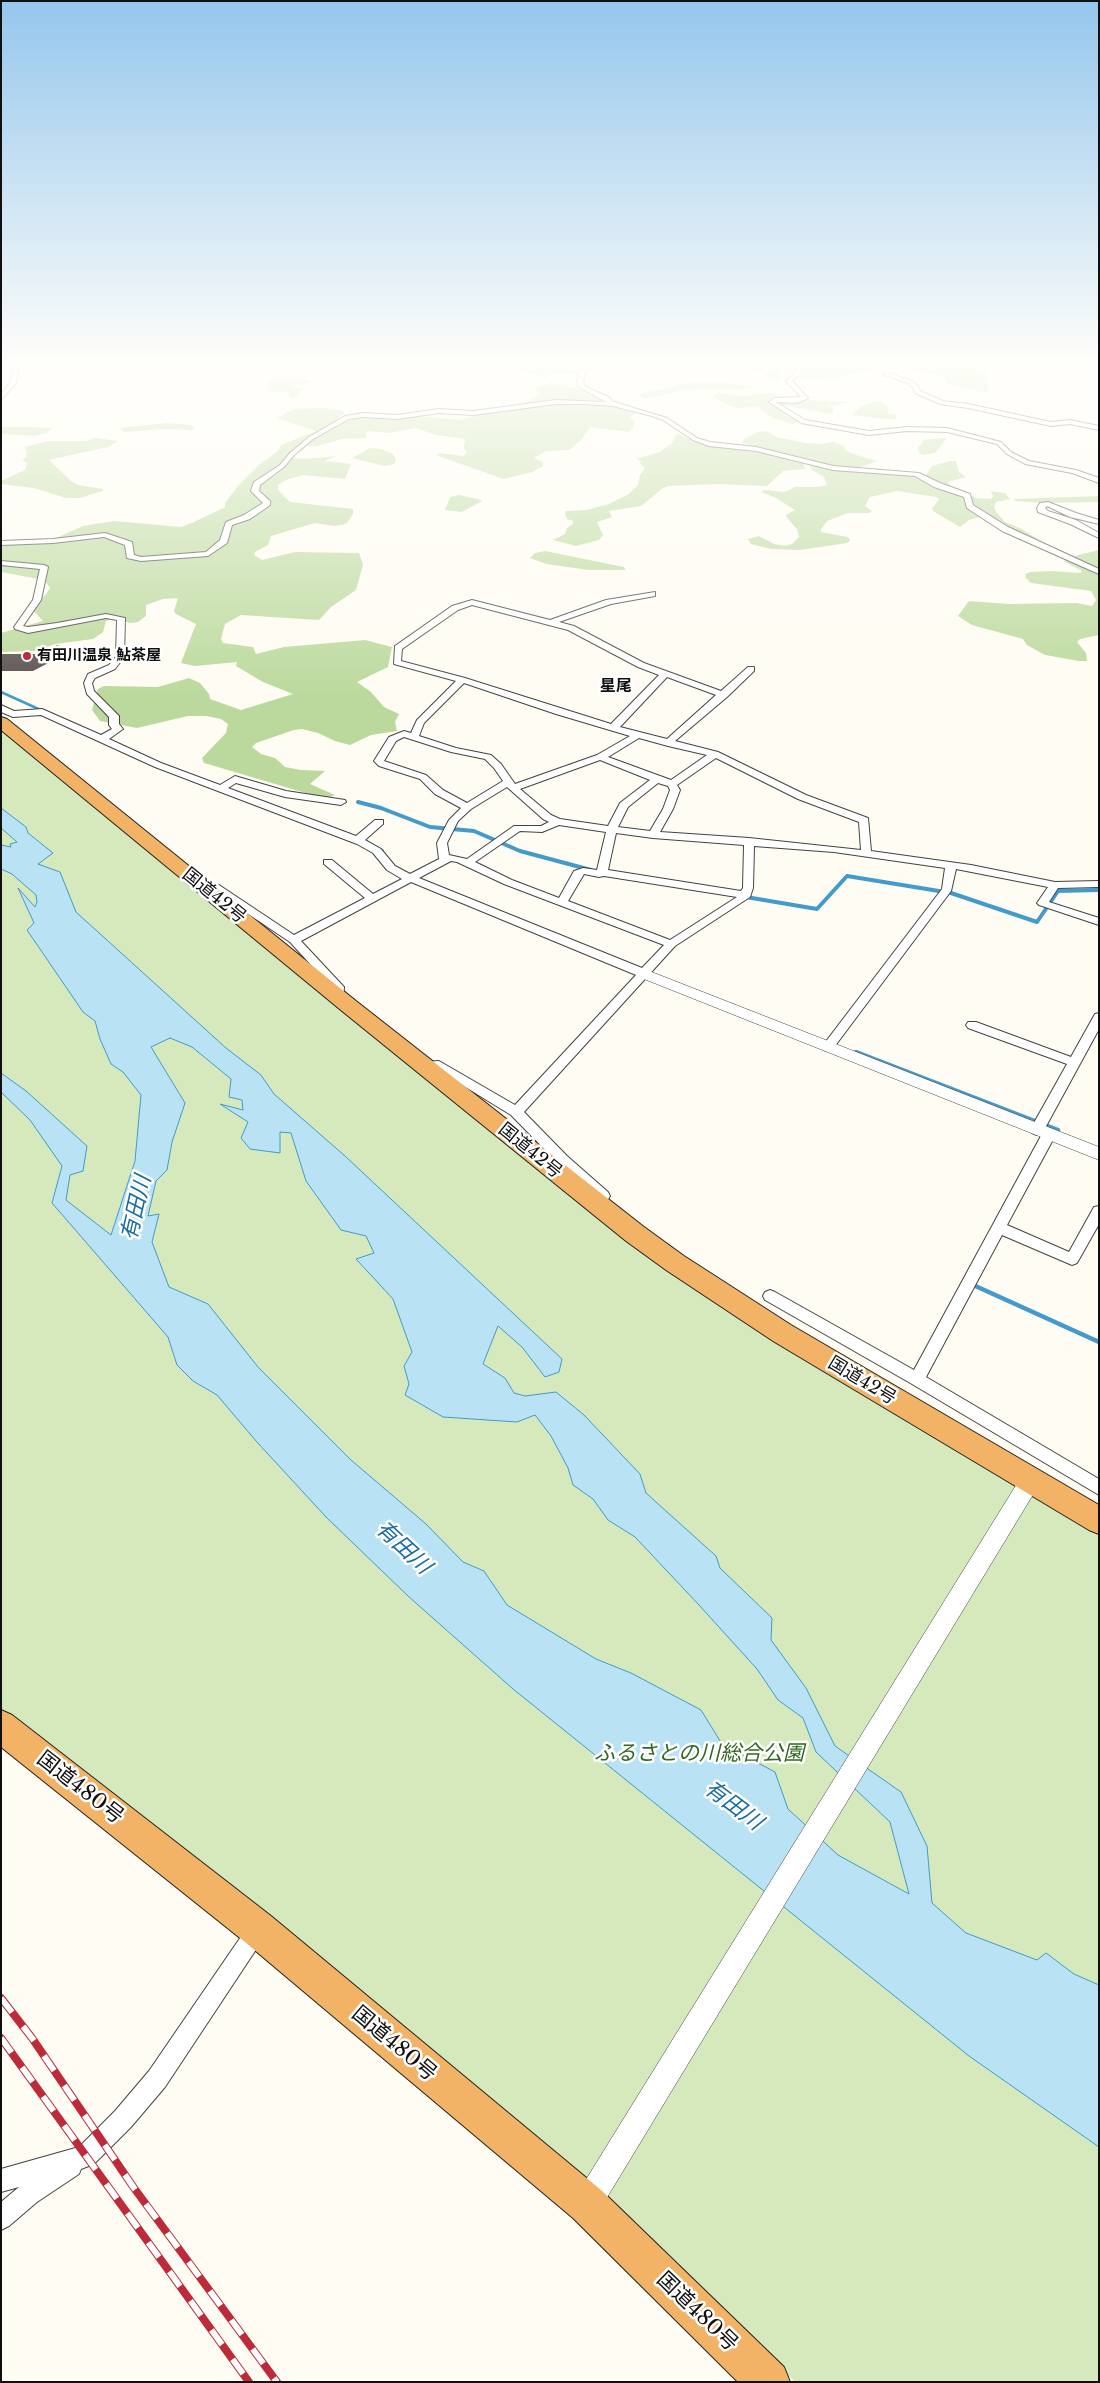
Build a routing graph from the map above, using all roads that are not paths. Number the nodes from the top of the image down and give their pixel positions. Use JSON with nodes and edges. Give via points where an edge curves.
{"nodes":[{"id":1,"x":268,"y":476,"type":"edge"},
{"id":2,"x":921,"y":476,"type":"edge"},
{"id":3,"x":1087,"y":476,"type":"edge"},
{"id":4,"x":1099,"y":481,"type":"edge"},
{"id":5,"x":1099,"y":522,"type":"edge"},
{"id":6,"x":1099,"y":536,"type":"edge"},
{"id":7,"x":1,"y":543,"type":"edge"},
{"id":8,"x":1,"y":563,"type":"edge"},
{"id":9,"x":1099,"y":572,"type":"edge"},
{"id":10,"x":652,"y":594,"type":"dead end"},
{"id":11,"x":552,"y":622,"type":"junction"},
{"id":12,"x":751,"y":669,"type":"dead end"},
{"id":13,"x":665,"y":674,"type":"junction"},
{"id":14,"x":462,"y":680,"type":"junction"},
{"id":15,"x":724,"y":694,"type":"junction"},
{"id":16,"x":1,"y":708,"type":"edge"},
{"id":17,"x":1,"y":722,"type":"edge"},
{"id":18,"x":613,"y":728,"type":"junction"},
{"id":19,"x":638,"y":735,"type":"junction"},
{"id":20,"x":414,"y":736,"type":"junction"},
{"id":21,"x":100,"y":740,"type":"junction"},
{"id":22,"x":668,"y":743,"type":"junction"},
{"id":23,"x":716,"y":754,"type":"junction"},
{"id":24,"x":600,"y":757,"type":"junction"},
{"id":25,"x":657,"y":779,"type":"junction"},
{"id":26,"x":672,"y":784,"type":"junction"},
{"id":27,"x":511,"y":785,"type":"junction"},
{"id":28,"x":221,"y":789,"type":"junction"},
{"id":29,"x":341,"y":802,"type":"dead end"},
{"id":30,"x":467,"y":806,"type":"junction"},
{"id":31,"x":379,"y":822,"type":"dead end"},
{"id":32,"x":558,"y":822,"type":"junction"},
{"id":33,"x":611,"y":830,"type":"junction"},
{"id":34,"x":653,"y":835,"type":"junction"},
{"id":35,"x":357,"y":841,"type":"junction"},
{"id":36,"x":749,"y":841,"type":"junction"},
{"id":37,"x":866,"y":853,"type":"junction"},
{"id":38,"x":444,"y":859,"type":"junction"},
{"id":39,"x":328,"y":862,"type":"dead end"},
{"id":40,"x":467,"y":863,"type":"junction"},
{"id":41,"x":951,"y":865,"type":"junction"},
{"id":42,"x":602,"y":872,"type":"junction"},
{"id":43,"x":409,"y":878,"type":"junction"},
{"id":44,"x":196,"y":882,"type":"junction"},
{"id":45,"x":1099,"y":884,"type":"edge"},
{"id":46,"x":1055,"y":885,"type":"junction"},
{"id":47,"x":746,"y":895,"type":"junction"},
{"id":48,"x":372,"y":898,"type":"junction"},
{"id":49,"x":562,"y":902,"type":"junction"},
{"id":50,"x":1099,"y":922,"type":"edge"},
{"id":51,"x":294,"y":940,"type":"junction"},
{"id":52,"x":671,"y":944,"type":"junction"},
{"id":53,"x":644,"y":974,"type":"junction"},
{"id":54,"x":339,"y":998,"type":"junction"},
{"id":55,"x":1099,"y":1017,"type":"edge"},
{"id":56,"x":972,"y":1025,"type":"dead end"},
{"id":57,"x":828,"y":1047,"type":"junction"},
{"id":58,"x":1073,"y":1062,"type":"junction"},
{"id":59,"x":424,"y":1066,"type":"junction"},
{"id":60,"x":516,"y":1112,"type":"junction"},
{"id":61,"x":1043,"y":1132,"type":"junction"},
{"id":62,"x":1099,"y":1154,"type":"edge"},
{"id":63,"x":597,"y":1205,"type":"junction"},
{"id":64,"x":1099,"y":1212,"type":"edge"},
{"id":65,"x":998,"y":1227,"type":"junction"},
{"id":66,"x":770,"y":1296,"type":"dead end"},
{"id":67,"x":917,"y":1379,"type":"junction"},
{"id":68,"x":1027,"y":1486,"type":"junction"},
{"id":69,"x":1099,"y":1488,"type":"edge"},
{"id":70,"x":1099,"y":1521,"type":"edge"},
{"id":71,"x":1,"y":1726,"type":"edge"},
{"id":72,"x":258,"y":1929,"type":"junction"},
{"id":73,"x":86,"y":2156,"type":"junction"},
{"id":74,"x":1,"y":2182,"type":"edge"},
{"id":75,"x":595,"y":2190,"type":"junction"},
{"id":76,"x":1,"y":2218,"type":"edge"},
{"id":77,"x":769,"y":2382,"type":"edge"}],
"edges":[{"from":1,"to":7,"type":"street","via":[[257,484],[255,491],[266,503],[229,524],[224,541],[208,554],[140,559],[130,556],[129,544],[99,535]]},
{"from":2,"to":9,"type":"street","via":[[967,496],[970,506],[1005,528]]},
{"from":3,"to":4,"type":"street"},
{"from":5,"to":6,"type":"street","via":[[1048,504],[1041,510]]},
{"from":8,"to":21,"type":"street","via":[[44,567],[37,600],[18,628],[28,630],[106,616],[121,618],[120,657],[112,666],[92,676],[87,688],[114,716],[114,725],[118,729]]},
{"from":10,"to":11,"type":"street","via":[[608,602]]},
{"from":11,"to":13,"type":"street","via":[[581,632],[629,660]]},
{"from":11,"to":14,"type":"street","via":[[467,602],[399,646],[399,663]]},
{"from":12,"to":15,"type":"street"},
{"from":13,"to":15,"type":"street"},
{"from":13,"to":18,"type":"street"},
{"from":14,"to":18,"type":"street"},
{"from":14,"to":20,"type":"street","via":[[420,722]]},
{"from":15,"to":22,"type":"street"},
{"from":16,"to":21,"type":"street","via":[[13,714],[42,712]]},
{"from":17,"to":44,"type":"highway","name":"国道42号"},
{"from":18,"to":19,"type":"street"},
{"from":19,"to":22,"type":"street"},
{"from":19,"to":24,"type":"street"},
{"from":20,"to":27,"type":"street","via":[[454,750],[488,757]]},
{"from":20,"to":30,"type":"street","via":[[404,734],[395,737],[379,761],[423,778],[439,792]]},
{"from":21,"to":28,"type":"street"},
{"from":22,"to":23,"type":"street"},
{"from":23,"to":26,"type":"street"},
{"from":23,"to":37,"type":"street","via":[[802,797],[864,820]]},
{"from":24,"to":25,"type":"street"},
{"from":24,"to":27,"type":"street"},
{"from":25,"to":26,"type":"street"},
{"from":25,"to":33,"type":"street","via":[[624,805]]},
{"from":26,"to":34,"type":"street","via":[[675,790],[671,803]]},
{"from":27,"to":30,"type":"street"},
{"from":27,"to":32,"type":"street","via":[[547,817]]},
{"from":28,"to":29,"type":"street","via":[[235,779],[285,794]]},
{"from":28,"to":35,"type":"street"},
{"from":30,"to":38,"type":"street","via":[[454,820],[444,839]]},
{"from":31,"to":35,"type":"street"},
{"from":32,"to":33,"type":"street"},
{"from":32,"to":40,"type":"street","via":[[542,829],[518,828]]},
{"from":33,"to":34,"type":"street"},
{"from":33,"to":42,"type":"street"},
{"from":34,"to":36,"type":"street"},
{"from":35,"to":43,"type":"street","via":[[377,851],[391,868]]},
{"from":36,"to":37,"type":"street"},
{"from":36,"to":47,"type":"street"},
{"from":37,"to":41,"type":"street"},
{"from":38,"to":40,"type":"street","via":[[454,858]]},
{"from":38,"to":43,"type":"street"},
{"from":39,"to":48,"type":"street"},
{"from":40,"to":49,"type":"street"},
{"from":41,"to":46,"type":"street"},
{"from":41,"to":57,"type":"street","via":[[947,889]]},
{"from":42,"to":47,"type":"street"},
{"from":42,"to":49,"type":"street","via":[[580,872]]},
{"from":43,"to":48,"type":"street"},
{"from":43,"to":53,"type":"street"},
{"from":44,"to":51,"type":"street","via":[[215,887]]},
{"from":44,"to":54,"type":"highway","name":"国道42号"},
{"from":45,"to":46,"type":"street"},
{"from":46,"to":50,"type":"street","via":[[1043,903]]},
{"from":47,"to":52,"type":"street"},
{"from":48,"to":51,"type":"street"},
{"from":49,"to":52,"type":"street"},
{"from":51,"to":54,"type":"street","via":[[338,987]]},
{"from":52,"to":53,"type":"street"},
{"from":53,"to":57,"type":"street"},
{"from":53,"to":60,"type":"street"},
{"from":54,"to":59,"type":"highway","name":"国道42号"},
{"from":55,"to":58,"type":"street"},
{"from":56,"to":58,"type":"street"},
{"from":57,"to":61,"type":"street"},
{"from":58,"to":61,"type":"street"},
{"from":59,"to":60,"type":"street","via":[[435,1064],[445,1069]]},
{"from":59,"to":63,"type":"highway","name":"国道42号"},
{"from":60,"to":63,"type":"street","via":[[603,1196]]},
{"from":61,"to":62,"type":"street"},
{"from":61,"to":65,"type":"street"},
{"from":63,"to":68,"type":"highway","name":"国道42号","via":[[675,1263],[782,1333]]},
{"from":64,"to":65,"type":"street","via":[[1072,1259]]},
{"from":65,"to":67,"type":"street"},
{"from":66,"to":67,"type":"street"},
{"from":67,"to":69,"type":"street"},
{"from":68,"to":70,"type":"highway","name":"国道42号"},
{"from":68,"to":75,"type":"street"},
{"from":71,"to":72,"type":"highway","name":"国道480号"},
{"from":72,"to":73,"type":"street","via":[[157,2079]]},
{"from":72,"to":75,"type":"highway","name":"国道480号"},
{"from":73,"to":74,"type":"street"},
{"from":73,"to":76,"type":"street","via":[[29,2194]]},
{"from":75,"to":77,"type":"highway","name":"国道480号"}]}
